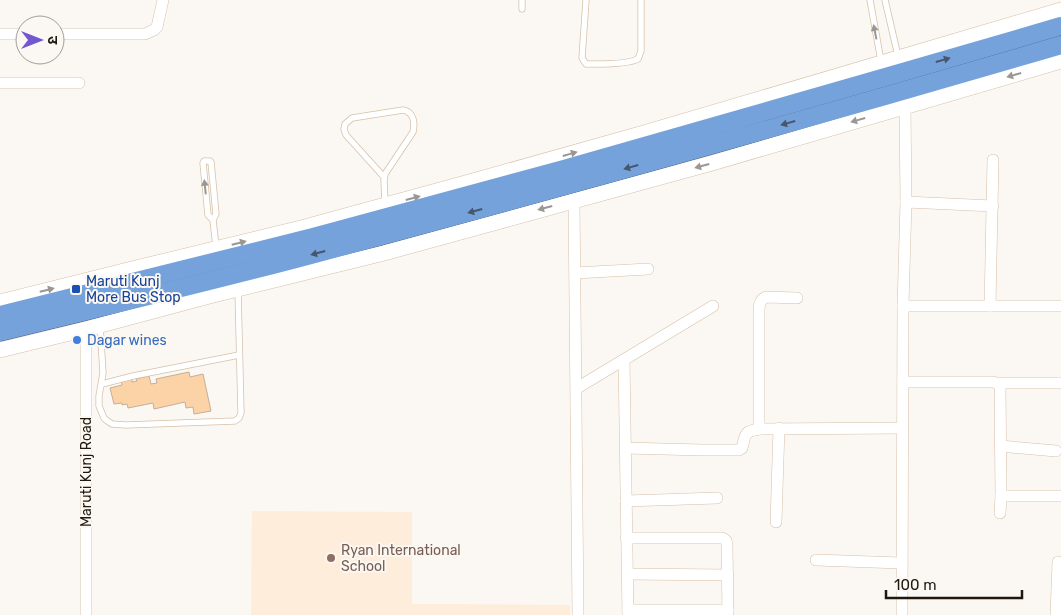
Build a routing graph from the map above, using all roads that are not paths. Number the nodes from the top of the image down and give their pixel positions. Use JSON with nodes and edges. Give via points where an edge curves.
{"nodes":[{"id":1,"x":163,"y":0,"type":"edge"},
{"id":2,"x":522,"y":0,"type":"edge"},
{"id":3,"x":586,"y":0,"type":"edge"},
{"id":4,"x":641,"y":0,"type":"edge"},
{"id":5,"x":870,"y":0,"type":"edge"},
{"id":6,"x":885,"y":0,"type":"edge"},
{"id":7,"x":522,"y":9,"type":"dead end"},
{"id":8,"x":1061,"y":10,"type":"edge"},
{"id":9,"x":1061,"y":26,"type":"edge"},
{"id":10,"x":0,"y":34,"type":"edge"},
{"id":11,"x":15,"y":34,"type":"edge"},
{"id":12,"x":65,"y":34,"type":"edge"},
{"id":13,"x":1061,"y":44,"type":"edge"},
{"id":14,"x":1061,"y":62,"type":"edge"},
{"id":15,"x":882,"y":64,"type":"junction"},
{"id":16,"x":898,"y":66,"type":"junction"},
{"id":17,"x":0,"y":83,"type":"edge"},
{"id":18,"x":79,"y":83,"type":"dead end"},
{"id":19,"x":903,"y":99,"type":"junction"},
{"id":20,"x":993,"y":160,"type":"dead end"},
{"id":21,"x":384,"y":177,"type":"junction"},
{"id":22,"x":574,"y":200,"type":"junction"},
{"id":23,"x":906,"y":202,"type":"junction"},
{"id":24,"x":385,"y":205,"type":"junction"},
{"id":25,"x":993,"y":206,"type":"junction"},
{"id":26,"x":213,"y":220,"type":"junction"},
{"id":27,"x":216,"y":249,"type":"junction"},
{"id":28,"x":648,"y":269,"type":"dead end"},
{"id":29,"x":575,"y":273,"type":"junction"},
{"id":30,"x":238,"y":288,"type":"junction"},
{"id":31,"x":797,"y":298,"type":"dead end"},
{"id":32,"x":0,"y":302,"type":"edge"},
{"id":33,"x":713,"y":306,"type":"dead end"},
{"id":34,"x":903,"y":306,"type":"junction"},
{"id":35,"x":990,"y":306,"type":"junction"},
{"id":36,"x":1061,"y":306,"type":"edge"},
{"id":37,"x":0,"y":315,"type":"edge"},
{"id":38,"x":93,"y":327,"type":"junction"},
{"id":39,"x":0,"y":332,"type":"edge"},
{"id":40,"x":0,"y":350,"type":"edge"},
{"id":41,"x":240,"y":355,"type":"junction"},
{"id":42,"x":624,"y":360,"type":"junction"},
{"id":43,"x":903,"y":382,"type":"junction"},
{"id":44,"x":999,"y":383,"type":"junction"},
{"id":45,"x":1061,"y":383,"type":"edge"},
{"id":46,"x":102,"y":384,"type":"junction"},
{"id":47,"x":577,"y":388,"type":"junction"},
{"id":48,"x":779,"y":428,"type":"junction"},
{"id":49,"x":904,"y":428,"type":"junction"},
{"id":50,"x":759,"y":429,"type":"junction"},
{"id":51,"x":1000,"y":446,"type":"junction"},
{"id":52,"x":625,"y":448,"type":"junction"},
{"id":53,"x":1056,"y":451,"type":"dead end"},
{"id":54,"x":1001,"y":496,"type":"junction"},
{"id":55,"x":1061,"y":496,"type":"edge"},
{"id":56,"x":717,"y":498,"type":"dead end"},
{"id":57,"x":626,"y":500,"type":"junction"},
{"id":58,"x":1000,"y":513,"type":"dead end"},
{"id":59,"x":776,"y":522,"type":"dead end"},
{"id":60,"x":626,"y":538,"type":"junction"},
{"id":61,"x":816,"y":560,"type":"dead end"},
{"id":62,"x":1058,"y":562,"type":"dead end"},
{"id":63,"x":901,"y":563,"type":"junction"},
{"id":64,"x":627,"y":574,"type":"junction"},
{"id":65,"x":728,"y":574,"type":"junction"},
{"id":66,"x":628,"y":612,"type":"edge"},
{"id":67,"x":728,"y":612,"type":"edge"},
{"id":68,"x":86,"y":615,"type":"edge"},
{"id":69,"x":578,"y":615,"type":"edge"},
{"id":70,"x":902,"y":615,"type":"edge"},
{"id":71,"x":1056,"y":615,"type":"edge"}],
"edges":[{"from":1,"to":12,"type":"street","via":[[157,27],[145,34]]},
{"from":2,"to":7,"type":"lane"},
{"from":3,"to":4,"type":"lane","via":[[582,58],[586,64],[595,64],[638,60],[641,51]]},
{"from":15,"to":5,"type":"lane","one_way":true},
{"from":6,"to":16,"type":"lane"},
{"from":8,"to":16,"type":"main road"},
{"from":16,"to":9,"type":"highway","one_way":true},
{"from":10,"to":11,"type":"street"},
{"from":13,"to":19,"type":"highway"},
{"from":14,"to":19,"type":"main road","one_way":true},
{"from":15,"to":16,"type":"main road"},
{"from":24,"to":15,"type":"main road","one_way":true},
{"from":16,"to":37,"type":"highway","via":[[564,169],[322,235]]},
{"from":17,"to":18,"type":"street"},
{"from":19,"to":22,"type":"main road","one_way":true,"via":[[712,164]]},
{"from":19,"to":23,"type":"street"},
{"from":19,"to":39,"type":"highway","one_way":true,"via":[[319,253]]},
{"from":20,"to":25,"type":"street"},
{"from":21,"to":21,"type":"lane","via":[[412,132],[414,123],[408,111],[352,118],[345,124],[346,135]]},
{"from":21,"to":24,"type":"lane"},
{"from":22,"to":29,"type":"street"},
{"from":22,"to":30,"type":"main road","one_way":true,"via":[[384,253]]},
{"from":23,"to":25,"type":"street"},
{"from":23,"to":34,"type":"street"},
{"from":27,"to":24,"type":"main road","one_way":true},
{"from":25,"to":35,"type":"street"},
{"from":26,"to":26,"type":"lane","one_way":true,"via":[[208,215],[203,163],[207,160],[211,162],[216,214]]},
{"from":26,"to":27,"type":"lane"},
{"from":32,"to":27,"type":"main road","one_way":true},
{"from":28,"to":29,"type":"street"},
{"from":29,"to":47,"type":"street"},
{"from":30,"to":38,"type":"main road"},
{"from":30,"to":41,"type":"lane"},
{"from":31,"to":50,"type":"street","via":[[766,297],[760,302]]},
{"from":33,"to":42,"type":"street"},
{"from":34,"to":35,"type":"street"},
{"from":34,"to":43,"type":"street"},
{"from":35,"to":36,"type":"street"},
{"from":38,"to":40,"type":"main road"},
{"from":38,"to":46,"type":"lane","via":[[103,373]]},
{"from":38,"to":68,"type":"street","name":"Maruti Kunj Road"},
{"from":41,"to":46,"type":"lane"},
{"from":41,"to":46,"type":"lane","via":[[241,413],[235,421],[112,424],[104,418],[99,406]]},
{"from":42,"to":47,"type":"street"},
{"from":42,"to":52,"type":"street"},
{"from":43,"to":44,"type":"street"},
{"from":43,"to":49,"type":"street"},
{"from":44,"to":45,"type":"street"},
{"from":44,"to":51,"type":"street"},
{"from":47,"to":69,"type":"street"},
{"from":48,"to":49,"type":"street"},
{"from":48,"to":50,"type":"street"},
{"from":48,"to":59,"type":"street"},
{"from":49,"to":63,"type":"street"},
{"from":50,"to":52,"type":"street","via":[[744,436],[739,450]]},
{"from":51,"to":53,"type":"street"},
{"from":51,"to":54,"type":"street"},
{"from":52,"to":57,"type":"street"},
{"from":54,"to":55,"type":"street"},
{"from":54,"to":58,"type":"street"},
{"from":56,"to":57,"type":"street"},
{"from":57,"to":60,"type":"street"},
{"from":60,"to":64,"type":"street"},
{"from":60,"to":65,"type":"street","via":[[725,538]]},
{"from":61,"to":63,"type":"street"},
{"from":62,"to":71,"type":"street"},
{"from":63,"to":70,"type":"street"},
{"from":64,"to":65,"type":"street"},
{"from":64,"to":66,"type":"street"},
{"from":65,"to":67,"type":"street"},
{"from":66,"to":67,"type":"street"}]}
